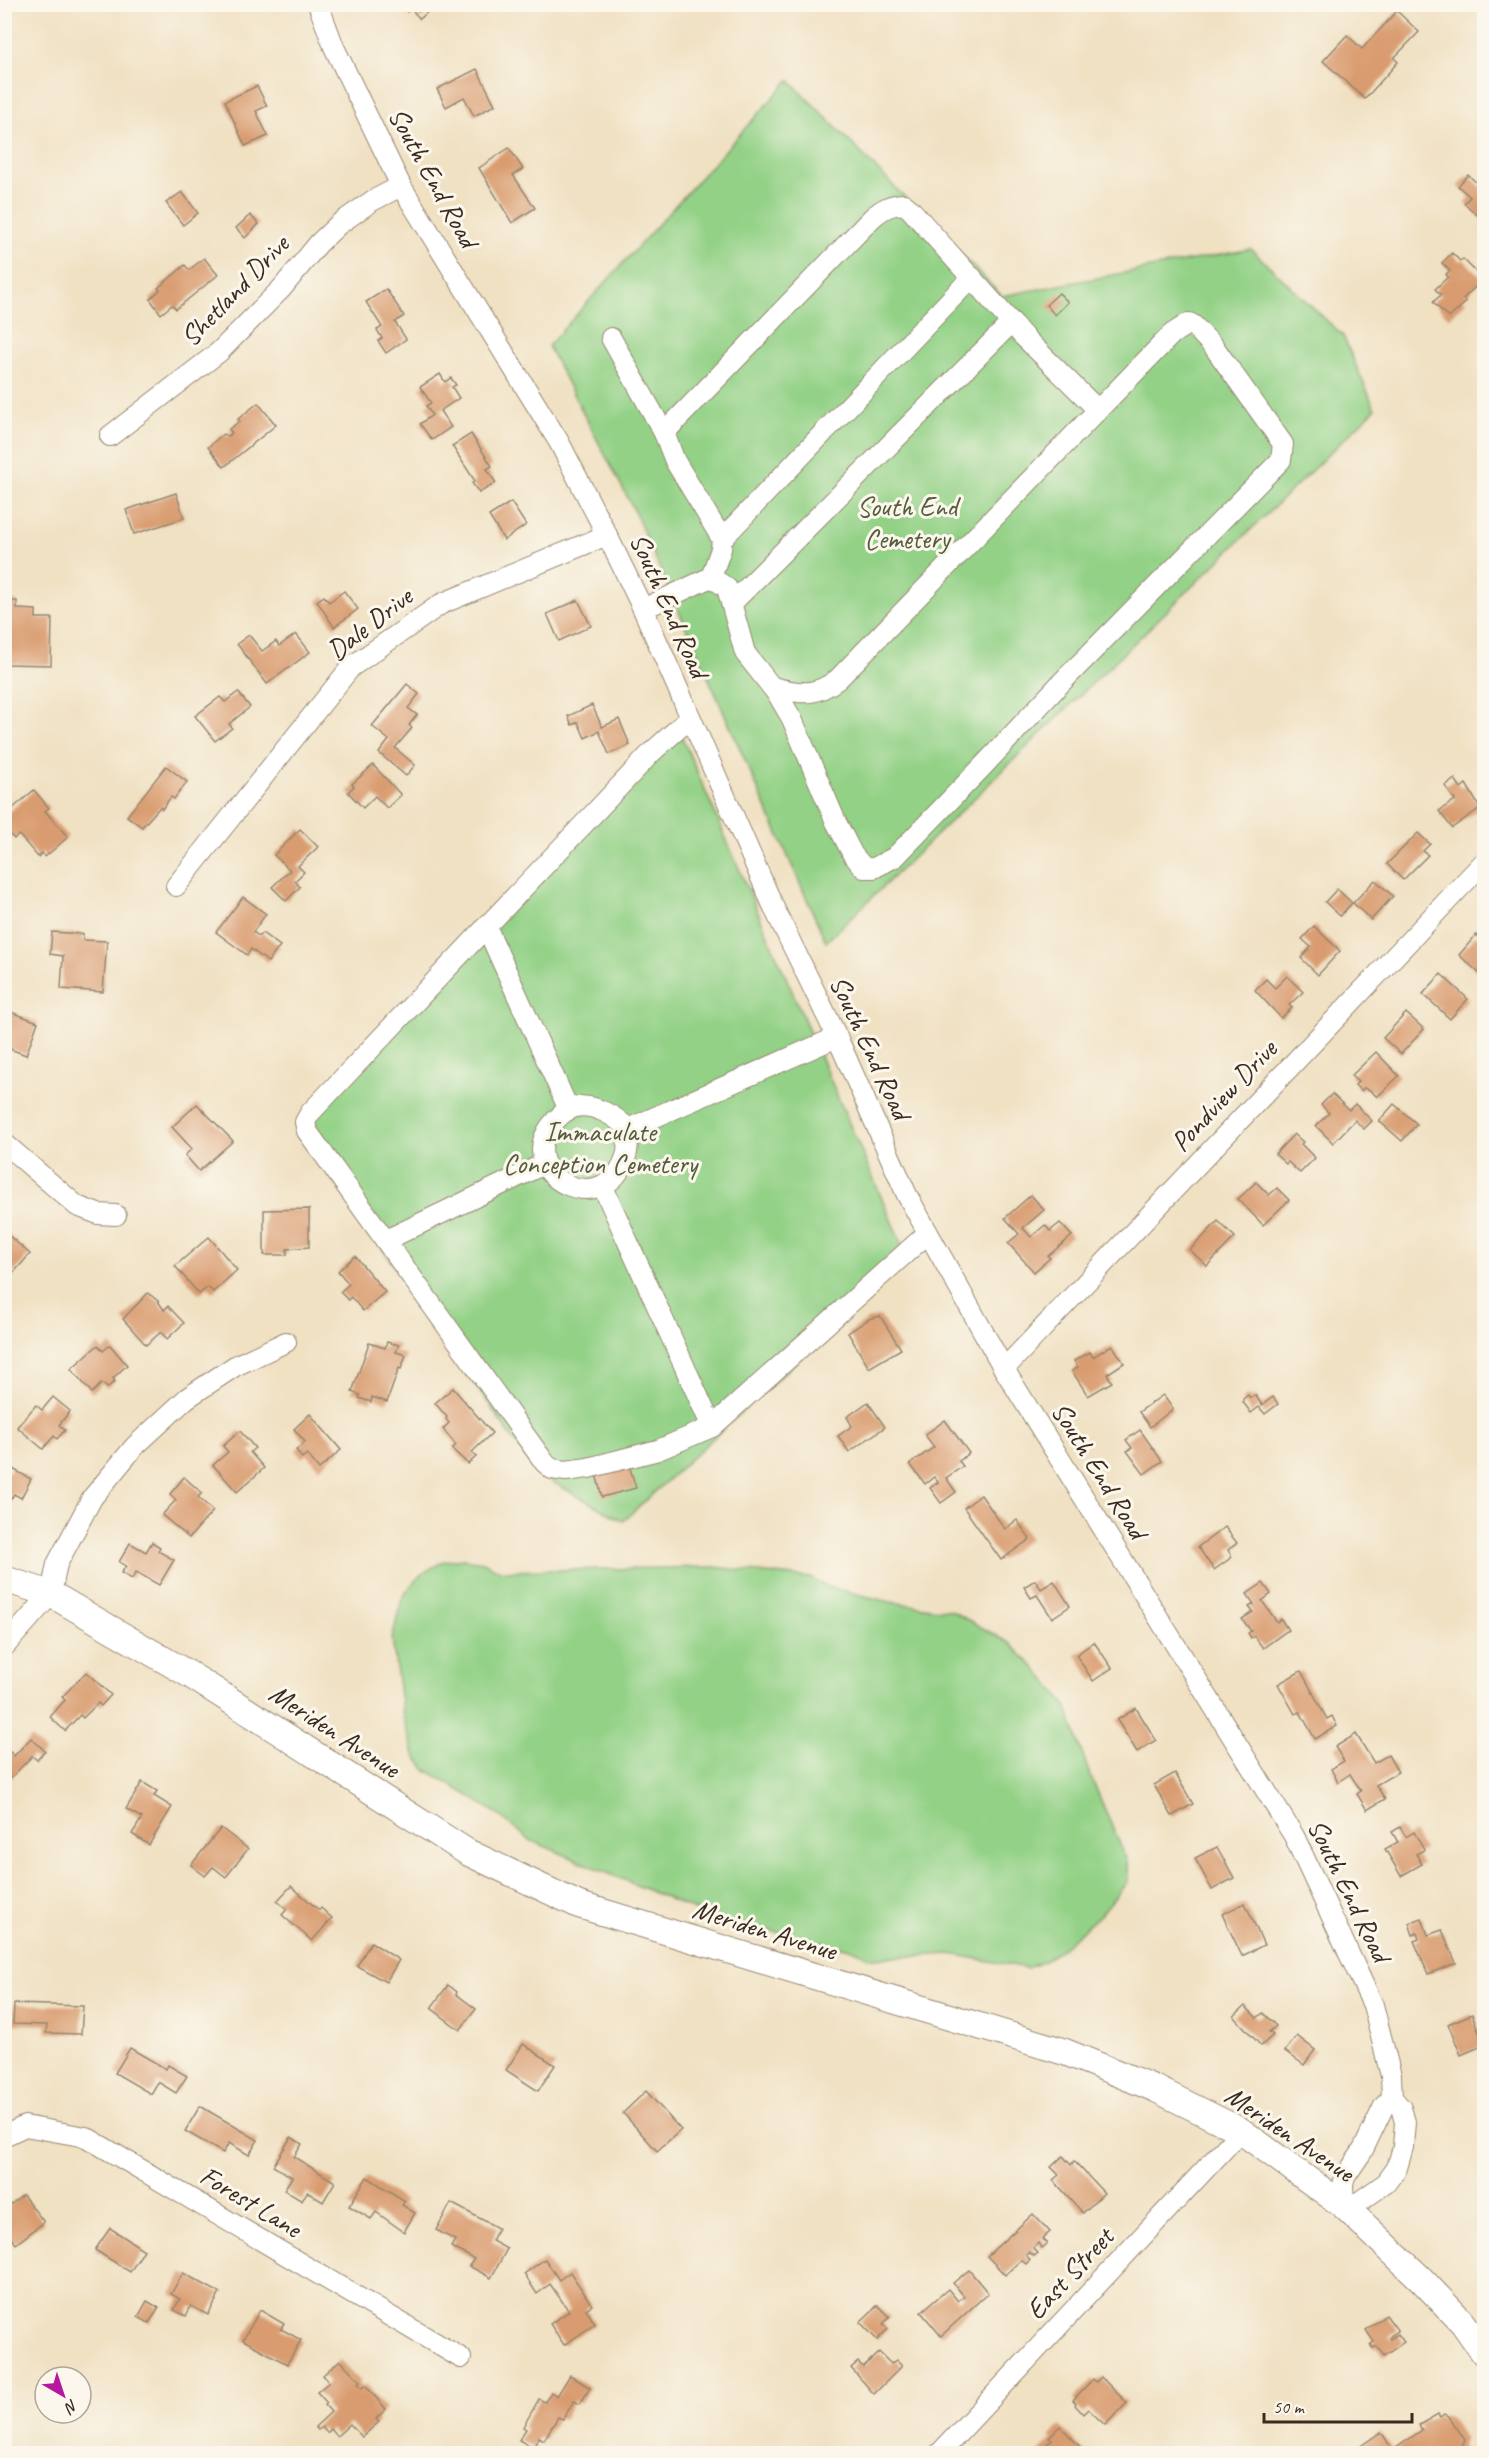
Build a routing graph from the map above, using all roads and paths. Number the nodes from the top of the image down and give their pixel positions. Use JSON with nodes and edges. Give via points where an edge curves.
{"nodes":[{"id":1,"x":318,"y":4,"type":"edge"},
{"id":2,"x":400,"y":186,"type":"junction"},
{"id":3,"x":972,"y":278,"type":"junction"},
{"id":4,"x":1012,"y":322,"type":"junction"},
{"id":5,"x":611,"y":338,"type":"dead end"},
{"id":6,"x":1098,"y":410,"type":"junction"},
{"id":7,"x":664,"y":433,"type":"junction"},
{"id":8,"x":110,"y":436,"type":"dead end"},
{"id":9,"x":608,"y":535,"type":"junction"},
{"id":10,"x":722,"y":539,"type":"junction"},
{"id":11,"x":723,"y":589,"type":"junction"},
{"id":12,"x":643,"y":609,"type":"junction"},
{"id":13,"x":772,"y":687,"type":"junction"},
{"id":14,"x":826,"y":688,"type":"junction"},
{"id":15,"x":689,"y":719,"type":"junction"},
{"id":16,"x":796,"y":730,"type":"junction"},
{"id":17,"x":1485,"y":862,"type":"edge"},
{"id":18,"x":176,"y":886,"type":"dead end"},
{"id":19,"x":486,"y":926,"type":"junction"},
{"id":20,"x":837,"y":1037,"type":"junction"},
{"id":21,"x":569,"y":1110,"type":"junction"},
{"id":22,"x":628,"y":1129,"type":"junction"},
{"id":23,"x":4,"y":1143,"type":"edge"},
{"id":24,"x":544,"y":1164,"type":"junction"},
{"id":25,"x":603,"y":1186,"type":"junction"},
{"id":26,"x":116,"y":1215,"type":"dead end"},
{"id":27,"x":928,"y":1233,"type":"junction"},
{"id":28,"x":386,"y":1240,"type":"junction"},
{"id":29,"x":286,"y":1342,"type":"dead end"},
{"id":30,"x":1004,"y":1369,"type":"junction"},
{"id":31,"x":712,"y":1427,"type":"junction"},
{"id":32,"x":4,"y":1579,"type":"edge"},
{"id":33,"x":51,"y":1594,"type":"junction"},
{"id":34,"x":4,"y":1647,"type":"edge"},
{"id":35,"x":1392,"y":2098,"type":"junction"},
{"id":36,"x":1241,"y":2131,"type":"junction"},
{"id":37,"x":4,"y":2136,"type":"edge"},
{"id":38,"x":1344,"y":2206,"type":"junction"},
{"id":39,"x":1485,"y":2353,"type":"edge"},
{"id":40,"x":460,"y":2358,"type":"dead end"},
{"id":41,"x":939,"y":2454,"type":"edge"}],
"edges":[{"from":1,"to":2,"type":"street","name":"South End Road","via":[[334,47]]},
{"from":2,"to":8,"type":"street","name":"Shetland Drive","via":[[339,224],[219,352]]},
{"from":2,"to":9,"type":"street","name":"South End Road","via":[[559,442]]},
{"from":3,"to":4,"type":"street"},
{"from":3,"to":7,"type":"street","via":[[906,205],[886,208]]},
{"from":3,"to":10,"type":"street"},
{"from":4,"to":6,"type":"street"},
{"from":4,"to":11,"type":"street","via":[[757,578]]},
{"from":5,"to":7,"type":"street"},
{"from":6,"to":14,"type":"street"},
{"from":6,"to":16,"type":"street","via":[[1172,334],[1189,323],[1214,347],[1264,416],[1283,444],[1283,453],[1281,460],[883,865],[864,868],[853,855]]},
{"from":7,"to":10,"type":"street","via":[[675,460]]},
{"from":9,"to":12,"type":"street","name":"South End Road"},
{"from":9,"to":18,"type":"street","name":"Dale Drive","via":[[441,604],[351,667]]},
{"from":10,"to":11,"type":"street"},
{"from":11,"to":12,"type":"street"},
{"from":11,"to":13,"type":"street","via":[[745,653]]},
{"from":12,"to":15,"type":"street","name":"South End Road"},
{"from":13,"to":14,"type":"street","via":[[801,693]]},
{"from":13,"to":16,"type":"street"},
{"from":14,"to":16,"type":"street","via":[[805,710]]},
{"from":15,"to":19,"type":"street","via":[[652,752]]},
{"from":15,"to":20,"type":"street","name":"South End Road"},
{"from":17,"to":30,"type":"street","name":"Pondview Drive"},
{"from":19,"to":21,"type":"street"},
{"from":19,"to":28,"type":"street","via":[[306,1118],[307,1131]]},
{"from":20,"to":22,"type":"street"},
{"from":20,"to":27,"type":"street","name":"South End Road","via":[[907,1195]]},
{"from":21,"to":22,"type":"street","via":[[596,1109]]},
{"from":21,"to":24,"type":"street","via":[[545,1136]]},
{"from":22,"to":25,"type":"street","via":[[626,1157],[616,1176]]},
{"from":23,"to":26,"type":"street","via":[[77,1206],[98,1214]]},
{"from":24,"to":25,"type":"street","via":[[568,1186],[589,1190]]},
{"from":24,"to":28,"type":"street"},
{"from":25,"to":31,"type":"street"},
{"from":27,"to":30,"type":"street","name":"South End Road"},
{"from":27,"to":31,"type":"street"},
{"from":28,"to":31,"type":"street","via":[[497,1399],[552,1469],[588,1467],[658,1449]]},
{"from":29,"to":33,"type":"street","via":[[235,1365],[187,1398],[135,1446],[92,1498],[57,1564]]},
{"from":30,"to":35,"type":"street","name":"South End Road","via":[[1294,1836],[1373,2005],[1391,2076]]},
{"from":32,"to":33,"type":"main road","name":"Meriden Avenue"},
{"from":33,"to":34,"type":"street"},
{"from":33,"to":36,"type":"main road","name":"Meriden Avenue","via":[[192,1676],[466,1852],[579,1905],[1065,2052],[1156,2089]]},
{"from":35,"to":38,"type":"street","via":[[1345,2177]]},
{"from":35,"to":38,"type":"street","name":"South End Road","via":[[1401,2108],[1405,2122],[1397,2168],[1372,2195]]},
{"from":36,"to":38,"type":"main road","name":"Meriden Avenue"},
{"from":36,"to":41,"type":"street","name":"East Street"},
{"from":37,"to":40,"type":"street","name":"Forest Lane","via":[[25,2126],[86,2136]]},
{"from":38,"to":39,"type":"main road","name":"Meriden Avenue","via":[[1422,2280]]}]}
